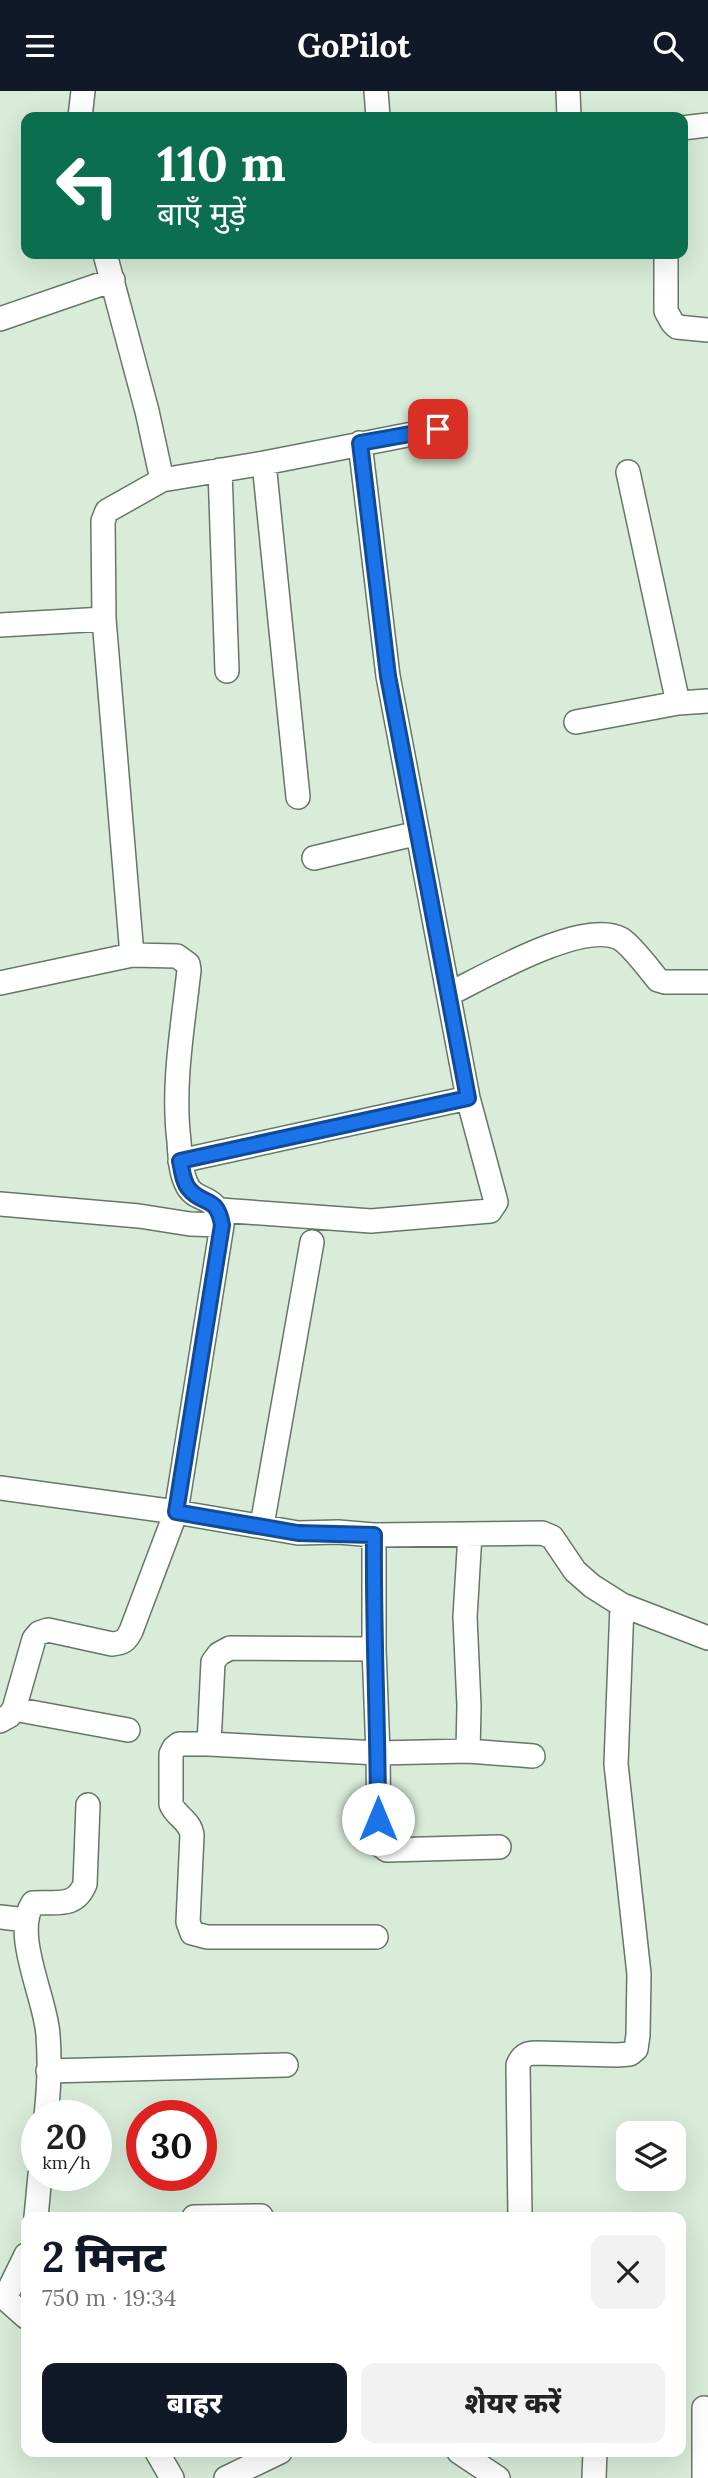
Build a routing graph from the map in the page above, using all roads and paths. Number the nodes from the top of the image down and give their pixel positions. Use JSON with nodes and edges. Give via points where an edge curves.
{"nodes":[{"id":1,"x":83,"y":91,"type":"edge"},
{"id":2,"x":376,"y":91,"type":"edge"},
{"id":3,"x":568,"y":91,"type":"edge"},
{"id":4,"x":81,"y":112,"type":"edge"},
{"id":5,"x":377,"y":112,"type":"edge"},
{"id":6,"x":569,"y":112,"type":"edge"},
{"id":7,"x":708,"y":125,"type":"edge"},
{"id":8,"x":688,"y":127,"type":"edge"},
{"id":9,"x":107,"y":259,"type":"edge"},
{"id":10,"x":666,"y":259,"type":"edge"},
{"id":11,"x":113,"y":280,"type":"junction"},
{"id":12,"x":0,"y":319,"type":"edge"},
{"id":13,"x":708,"y":330,"type":"edge"},
{"id":14,"x":438,"y":429,"type":"dead end"},
{"id":15,"x":360,"y":443,"type":"junction"},
{"id":16,"x":264,"y":463,"type":"junction"},
{"id":17,"x":220,"y":470,"type":"junction"},
{"id":18,"x":628,"y":472,"type":"dead end"},
{"id":19,"x":162,"y":480,"type":"junction"},
{"id":20,"x":104,"y":619,"type":"junction"},
{"id":21,"x":0,"y":625,"type":"edge"},
{"id":22,"x":227,"y":671,"type":"dead end"},
{"id":23,"x":708,"y":701,"type":"edge"},
{"id":24,"x":678,"y":703,"type":"junction"},
{"id":25,"x":576,"y":723,"type":"dead end"},
{"id":26,"x":298,"y":797,"type":"dead end"},
{"id":27,"x":418,"y":833,"type":"junction"},
{"id":28,"x":314,"y":857,"type":"dead end"},
{"id":29,"x":132,"y":955,"type":"junction"},
{"id":30,"x":708,"y":982,"type":"edge"},
{"id":31,"x":0,"y":983,"type":"edge"},
{"id":32,"x":449,"y":994,"type":"junction"},
{"id":33,"x":468,"y":1098,"type":"junction"},
{"id":34,"x":180,"y":1161,"type":"junction"},
{"id":35,"x":0,"y":1204,"type":"edge"},
{"id":36,"x":221,"y":1218,"type":"junction"},
{"id":37,"x":312,"y":1242,"type":"dead end"},
{"id":38,"x":0,"y":1488,"type":"edge"},
{"id":39,"x":176,"y":1512,"type":"junction"},
{"id":40,"x":262,"y":1525,"type":"junction"},
{"id":41,"x":470,"y":1534,"type":"junction"},
{"id":42,"x":374,"y":1535,"type":"junction"},
{"id":43,"x":622,"y":1605,"type":"junction"},
{"id":44,"x":708,"y":1639,"type":"edge"},
{"id":45,"x":374,"y":1649,"type":"junction"},
{"id":46,"x":7,"y":1715,"type":"edge"},
{"id":47,"x":128,"y":1730,"type":"dead end"},
{"id":48,"x":209,"y":1744,"type":"junction"},
{"id":49,"x":468,"y":1751,"type":"junction"},
{"id":50,"x":378,"y":1753,"type":"junction"},
{"id":51,"x":533,"y":1756,"type":"dead end"},
{"id":52,"x":88,"y":1805,"type":"dead end"},
{"id":53,"x":499,"y":1847,"type":"dead end"},
{"id":54,"x":0,"y":1917,"type":"edge"},
{"id":55,"x":26,"y":1920,"type":"junction"},
{"id":56,"x":376,"y":1937,"type":"dead end"},
{"id":57,"x":286,"y":2065,"type":"dead end"},
{"id":58,"x":48,"y":2071,"type":"junction"},
{"id":59,"x":47,"y":2100,"type":"edge"},
{"id":60,"x":38,"y":2191,"type":"edge"},
{"id":61,"x":36,"y":2212,"type":"edge"},
{"id":62,"x":520,"y":2212,"type":"edge"},
{"id":63,"x":21,"y":2264,"type":"edge"},
{"id":64,"x":3,"y":2296,"type":"edge"},
{"id":65,"x":21,"y":2312,"type":"edge"},
{"id":66,"x":705,"y":2408,"type":"dead end"},
{"id":67,"x":160,"y":2457,"type":"edge"},
{"id":68,"x":270,"y":2457,"type":"edge"},
{"id":69,"x":466,"y":2457,"type":"edge"},
{"id":70,"x":596,"y":2457,"type":"edge"},
{"id":71,"x":495,"y":2477,"type":"edge"},
{"id":72,"x":172,"y":2478,"type":"edge"},
{"id":73,"x":226,"y":2478,"type":"edge"},
{"id":74,"x":594,"y":2478,"type":"edge"},
{"id":75,"x":704,"y":2478,"type":"edge"}],
"edges":[{"from":1,"to":4,"type":"street"},
{"from":2,"to":5,"type":"street"},
{"from":3,"to":6,"type":"street"},
{"from":7,"to":8,"type":"street"},
{"from":9,"to":11,"type":"street"},
{"from":10,"to":13,"type":"street","via":[[668,317],[677,327]]},
{"from":11,"to":12,"type":"street"},
{"from":11,"to":19,"type":"street"},
{"from":14,"to":15,"type":"street"},
{"from":15,"to":16,"type":"street"},
{"from":15,"to":27,"type":"street","via":[[388,676]]},
{"from":16,"to":17,"type":"street"},
{"from":16,"to":26,"type":"street"},
{"from":17,"to":19,"type":"street"},
{"from":17,"to":22,"type":"street"},
{"from":18,"to":24,"type":"street"},
{"from":19,"to":20,"type":"street","via":[[107,511],[103,521]]},
{"from":20,"to":21,"type":"street"},
{"from":20,"to":29,"type":"street"},
{"from":23,"to":24,"type":"street"},
{"from":24,"to":25,"type":"street"},
{"from":27,"to":28,"type":"street"},
{"from":27,"to":32,"type":"street"},
{"from":29,"to":31,"type":"street"},
{"from":29,"to":34,"type":"street","via":[[177,956],[190,970],[179,1060],[176,1121]]},
{"from":30,"to":32,"type":"street","via":[[665,982],[621,940],[598,935],[550,945]]},
{"from":32,"to":33,"type":"street"},
{"from":33,"to":34,"type":"street"},
{"from":33,"to":36,"type":"street","via":[[496,1202],[490,1211],[371,1221]]},
{"from":34,"to":36,"type":"street","via":[[190,1191],[213,1203]]},
{"from":35,"to":36,"type":"street","via":[[190,1224]]},
{"from":36,"to":39,"type":"street"},
{"from":37,"to":40,"type":"street"},
{"from":38,"to":39,"type":"street"},
{"from":39,"to":40,"type":"street"},
{"from":39,"to":46,"type":"street","via":[[127,1639],[112,1644],[48,1630],[40,1633]]},
{"from":40,"to":42,"type":"street","via":[[298,1533]]},
{"from":41,"to":42,"type":"street"},
{"from":41,"to":43,"type":"street","via":[[542,1533],[552,1537],[575,1571]]},
{"from":41,"to":49,"type":"street","via":[[465,1617]]},
{"from":42,"to":45,"type":"street"},
{"from":43,"to":44,"type":"street"},
{"from":43,"to":62,"type":"street","via":[[616,1764],[639,1974],[636,2049],[617,2055],[527,2053],[520,2059]]},
{"from":45,"to":48,"type":"street","via":[[230,1648],[219,1654],[213,1663]]},
{"from":45,"to":50,"type":"street"},
{"from":46,"to":47,"type":"street"},
{"from":48,"to":50,"type":"street"},
{"from":48,"to":56,"type":"street","via":[[179,1744],[171,1755],[171,1804],[188,1822],[192,1835],[188,1922],[192,1933],[207,1937]]},
{"from":49,"to":50,"type":"street"},
{"from":49,"to":51,"type":"street"},
{"from":50,"to":53,"type":"street","via":[[381,1847]]},
{"from":52,"to":55,"type":"street","via":[[85,1884],[80,1895],[73,1901],[33,1903]]},
{"from":54,"to":55,"type":"street"},
{"from":55,"to":58,"type":"street","via":[[31,1964],[48,2033]]},
{"from":57,"to":58,"type":"street"},
{"from":58,"to":59,"type":"street"},
{"from":60,"to":61,"type":"street"},
{"from":63,"to":64,"type":"street"},
{"from":64,"to":65,"type":"street"},
{"from":66,"to":75,"type":"street"},
{"from":67,"to":72,"type":"street"},
{"from":68,"to":73,"type":"street"},
{"from":69,"to":71,"type":"street"},
{"from":70,"to":74,"type":"street"}]}
